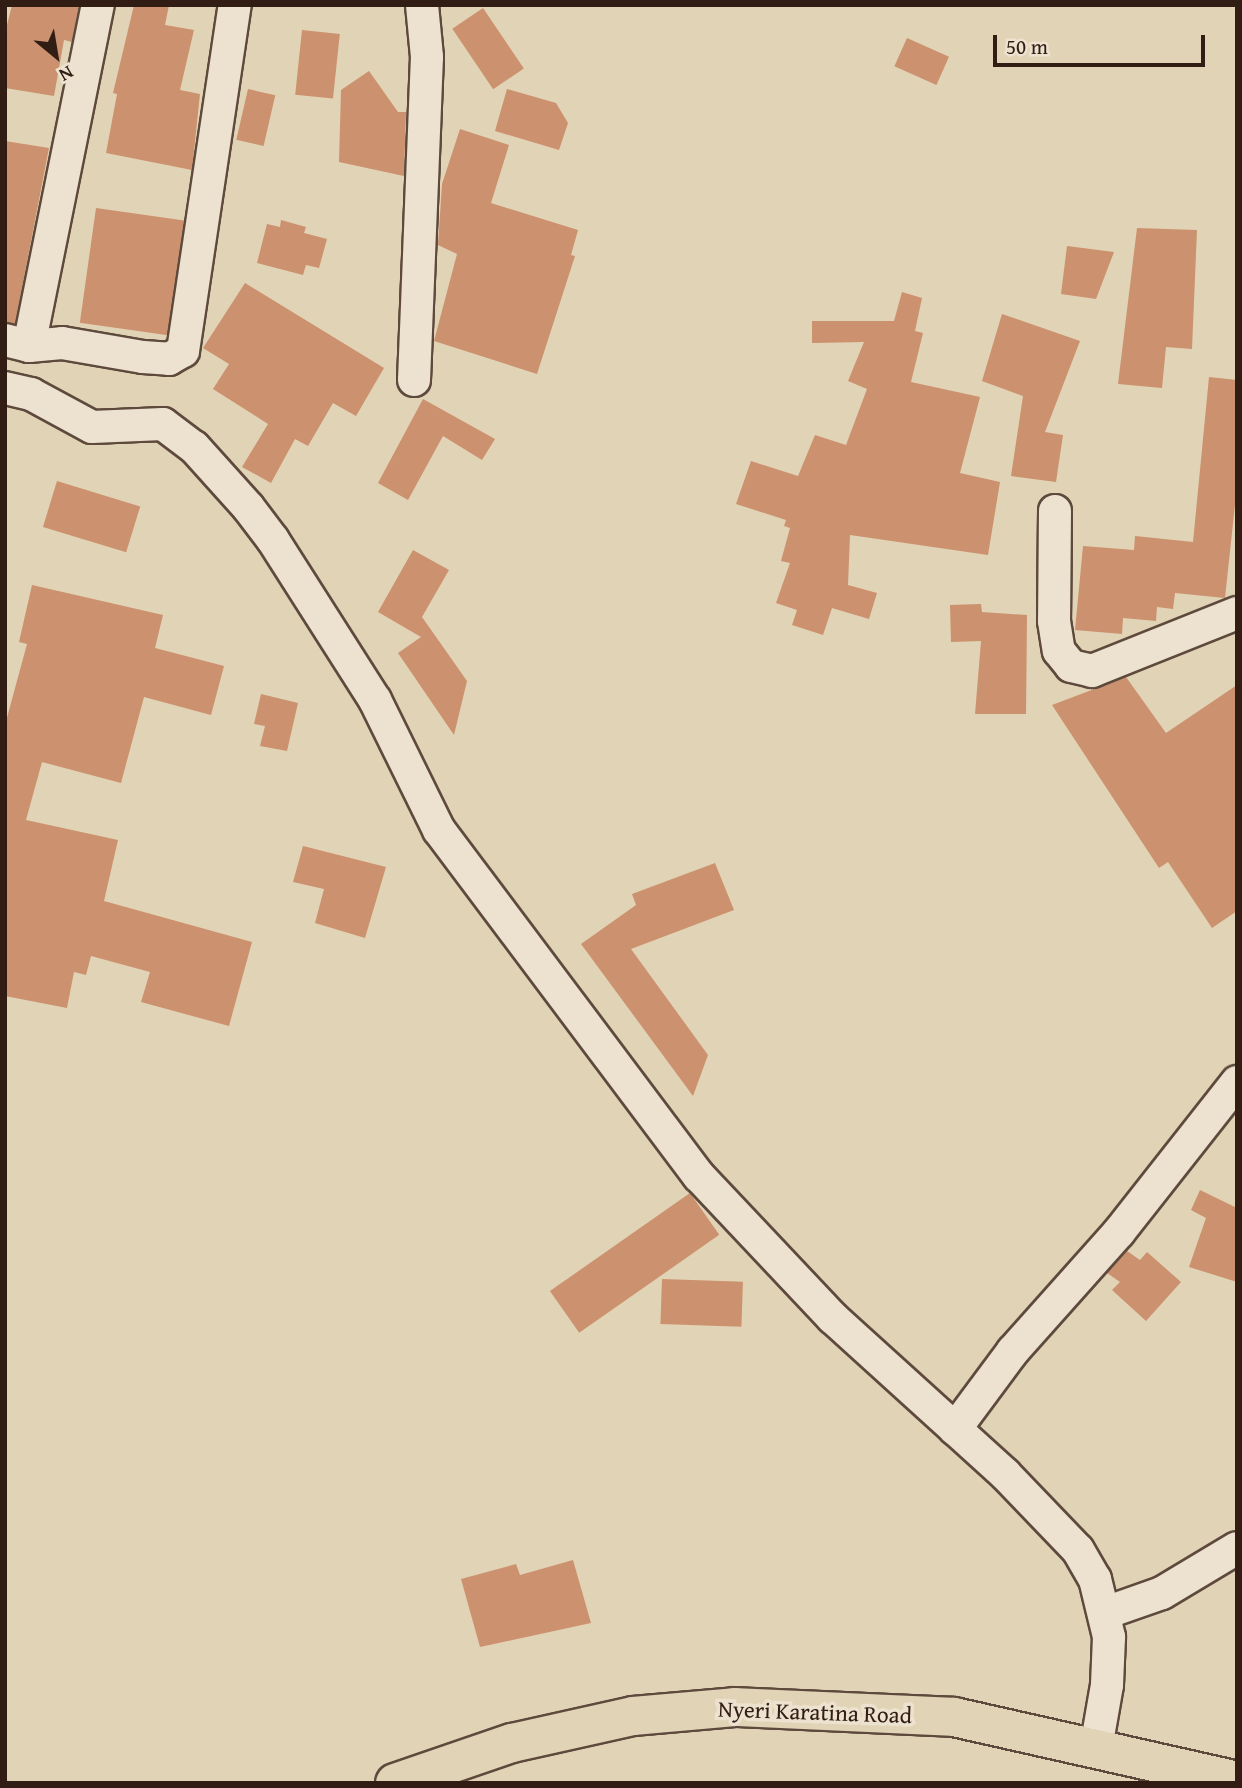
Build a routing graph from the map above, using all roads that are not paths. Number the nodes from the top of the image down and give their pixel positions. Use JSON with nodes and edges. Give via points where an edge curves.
{"nodes":[{"id":1,"x":98,"y":5,"type":"edge"},
{"id":2,"x":235,"y":5,"type":"edge"},
{"id":3,"x":422,"y":5,"type":"edge"},
{"id":4,"x":17,"y":343,"type":"edge"},
{"id":5,"x":414,"y":380,"type":"dead end"},
{"id":6,"x":5,"y":388,"type":"edge"},
{"id":7,"x":1055,"y":511,"type":"dead end"},
{"id":8,"x":1237,"y":612,"type":"edge"},
{"id":9,"x":1237,"y":1082,"type":"edge"},
{"id":10,"x":956,"y":1429,"type":"junction"},
{"id":11,"x":1237,"y":1548,"type":"edge"},
{"id":12,"x":1105,"y":1613,"type":"junction"},
{"id":13,"x":1096,"y":1748,"type":"junction"},
{"id":14,"x":1237,"y":1780,"type":"edge"},
{"id":15,"x":395,"y":1783,"type":"edge"}],
"edges":[{"from":1,"to":4,"type":"street"},
{"from":2,"to":4,"type":"street","via":[[183,351],[169,359],[62,343]]},
{"from":3,"to":5,"type":"street","via":[[427,57]]},
{"from":6,"to":10,"type":"street","via":[[31,394],[92,427],[163,424],[194,447],[273,540],[375,700],[439,830],[699,1175],[833,1318]]},
{"from":7,"to":8,"type":"street","via":[[1054,621],[1059,651],[1071,666],[1092,671]]},
{"from":9,"to":10,"type":"street","via":[[1119,1232],[1013,1350]]},
{"from":10,"to":12,"type":"street","via":[[1079,1550],[1096,1579]]},
{"from":11,"to":12,"type":"street","via":[[1162,1593]]},
{"from":12,"to":13,"type":"street","via":[[1107,1685]]},
{"from":13,"to":14,"type":"highway","name":"Nyeri Karatina Road"},
{"from":13,"to":15,"type":"highway","name":"Nyeri Karatina Road","via":[[954,1717],[735,1707],[607,1722],[513,1743]]}]}
